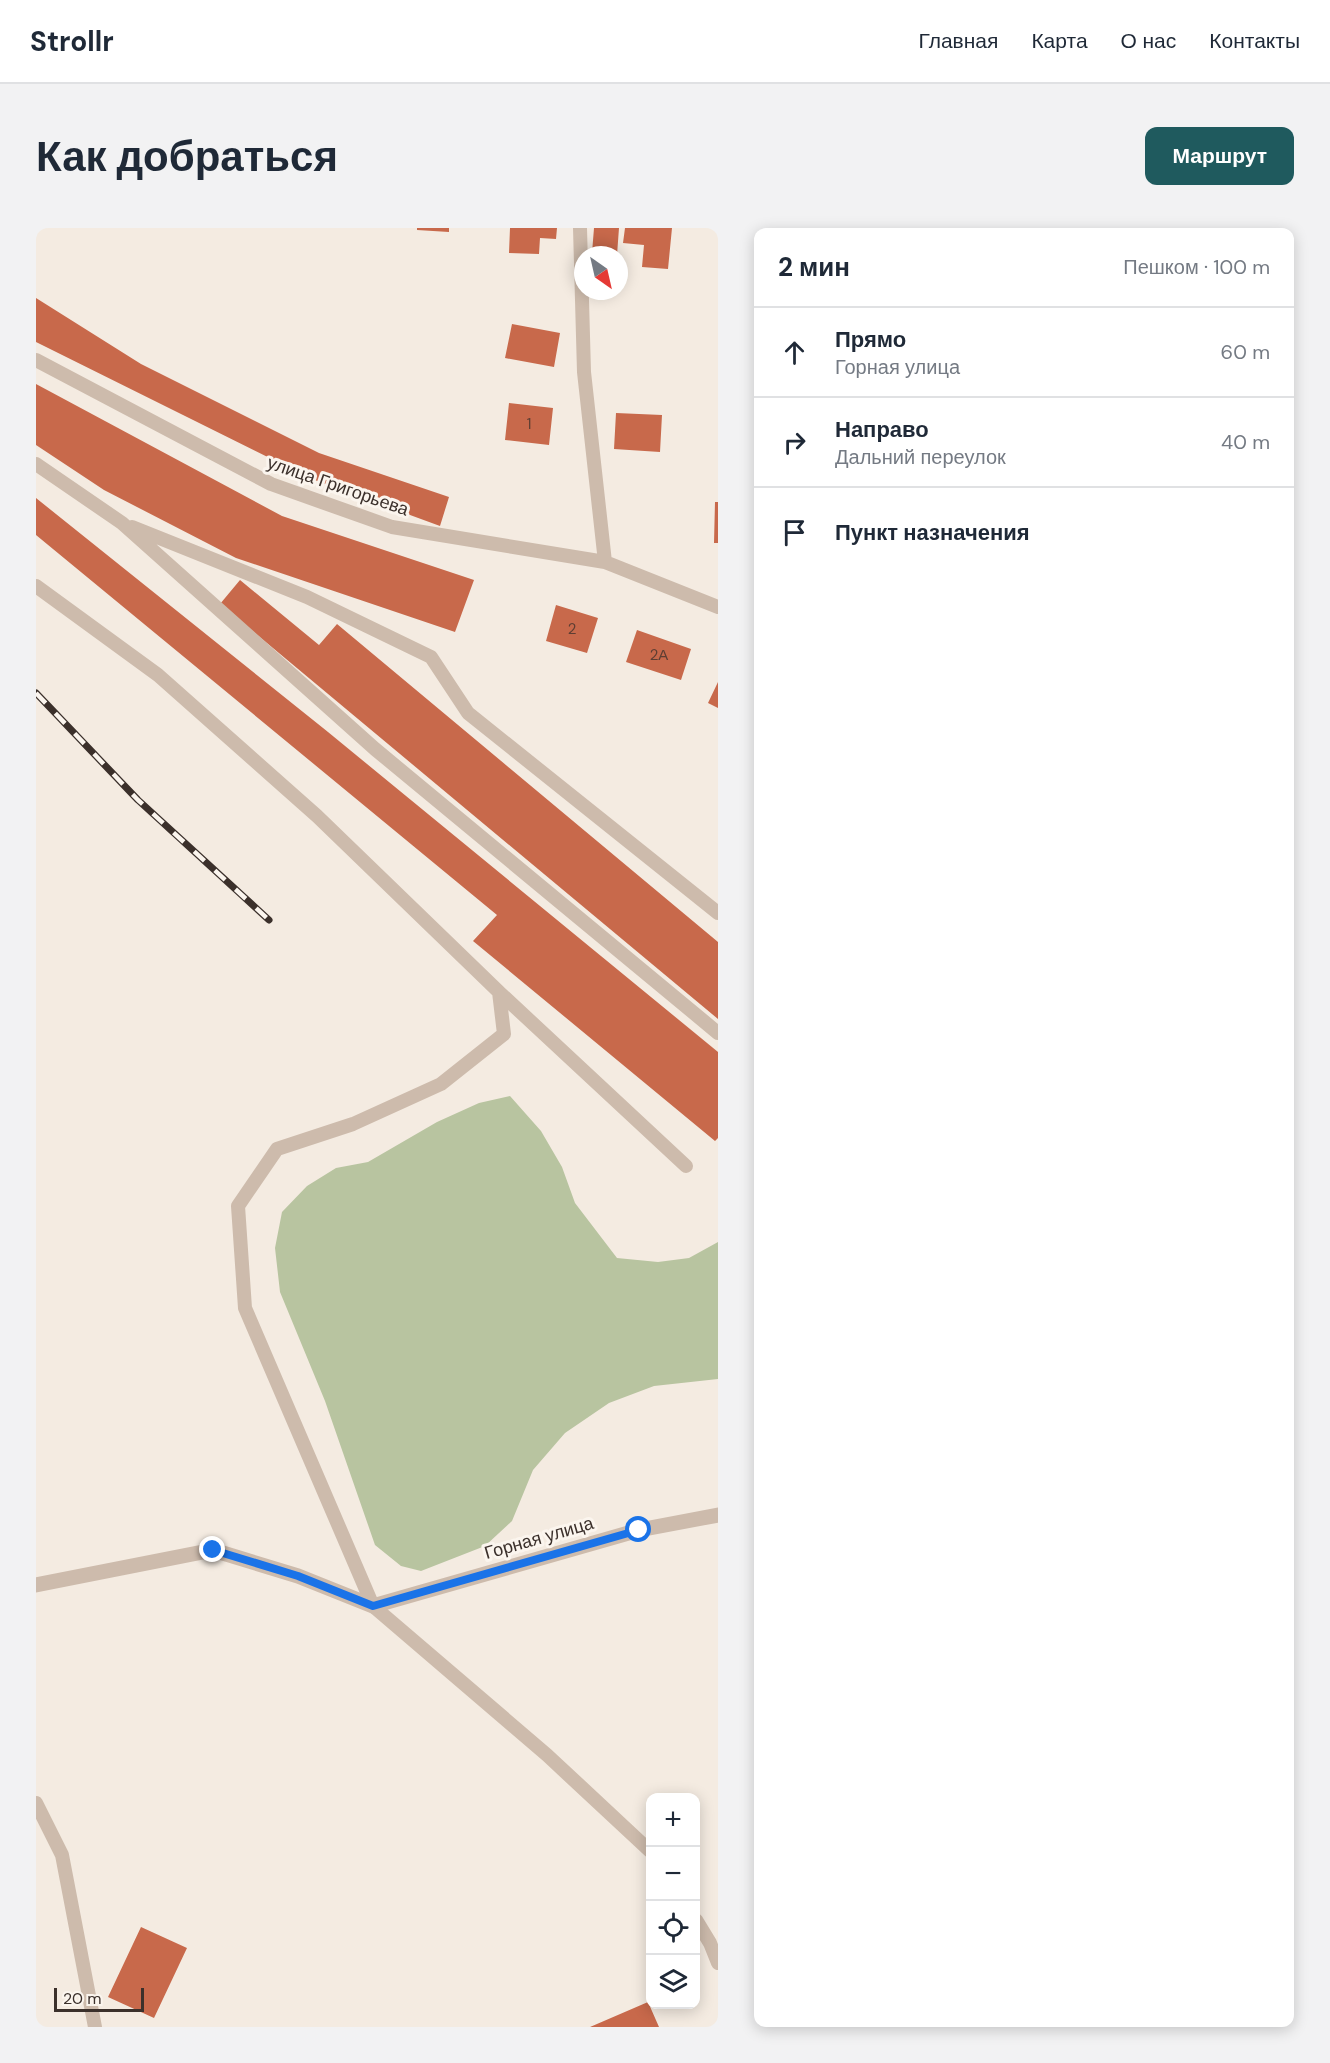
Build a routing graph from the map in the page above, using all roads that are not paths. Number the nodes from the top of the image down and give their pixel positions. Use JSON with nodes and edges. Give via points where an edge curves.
{"nodes":[{"id":1,"x":580,"y":228,"type":"edge"},
{"id":2,"x":36,"y":360,"type":"edge"},
{"id":3,"x":36,"y":464,"type":"edge"},
{"id":4,"x":122,"y":523,"type":"junction"},
{"id":5,"x":605,"y":562,"type":"junction"},
{"id":6,"x":36,"y":586,"type":"edge"},
{"id":7,"x":718,"y":607,"type":"edge"},
{"id":8,"x":718,"y":913,"type":"edge"},
{"id":9,"x":499,"y":992,"type":"junction"},
{"id":10,"x":718,"y":1033,"type":"edge"},
{"id":11,"x":686,"y":1166,"type":"dead end"},
{"id":12,"x":718,"y":1515,"type":"edge"},
{"id":13,"x":36,"y":1585,"type":"edge"},
{"id":14,"x":373,"y":1606,"type":"junction"},
{"id":15,"x":36,"y":1803,"type":"edge"},
{"id":16,"x":647,"y":1847,"type":"edge"},
{"id":17,"x":700,"y":1927,"type":"edge"},
{"id":18,"x":718,"y":1963,"type":"edge"},
{"id":19,"x":94,"y":2027,"type":"edge"}],
"edges":[{"from":1,"to":5,"type":"lane","via":[[584,372]]},
{"from":2,"to":5,"type":"lane","name":"улица Григорьева","via":[[271,484],[392,527]]},
{"from":3,"to":4,"type":"lane"},
{"from":4,"to":8,"type":"lane","via":[[308,597],[431,657],[468,712]]},
{"from":4,"to":10,"type":"lane","via":[[375,749]]},
{"from":5,"to":7,"type":"lane","name":"улица Григорьева"},
{"from":6,"to":9,"type":"lane","via":[[158,675],[317,816]]},
{"from":9,"to":11,"type":"lane"},
{"from":9,"to":14,"type":"lane","via":[[504,1034],[441,1084],[353,1124],[277,1149],[238,1206],[245,1308]]},
{"from":12,"to":14,"type":"street","name":"Горная улица","via":[[639,1530]]},
{"from":13,"to":14,"type":"street","via":[[213,1550],[298,1576]]},
{"from":14,"to":16,"type":"lane","via":[[547,1755]]},
{"from":15,"to":19,"type":"lane","via":[[62,1855]]},
{"from":17,"to":18,"type":"lane"}]}
